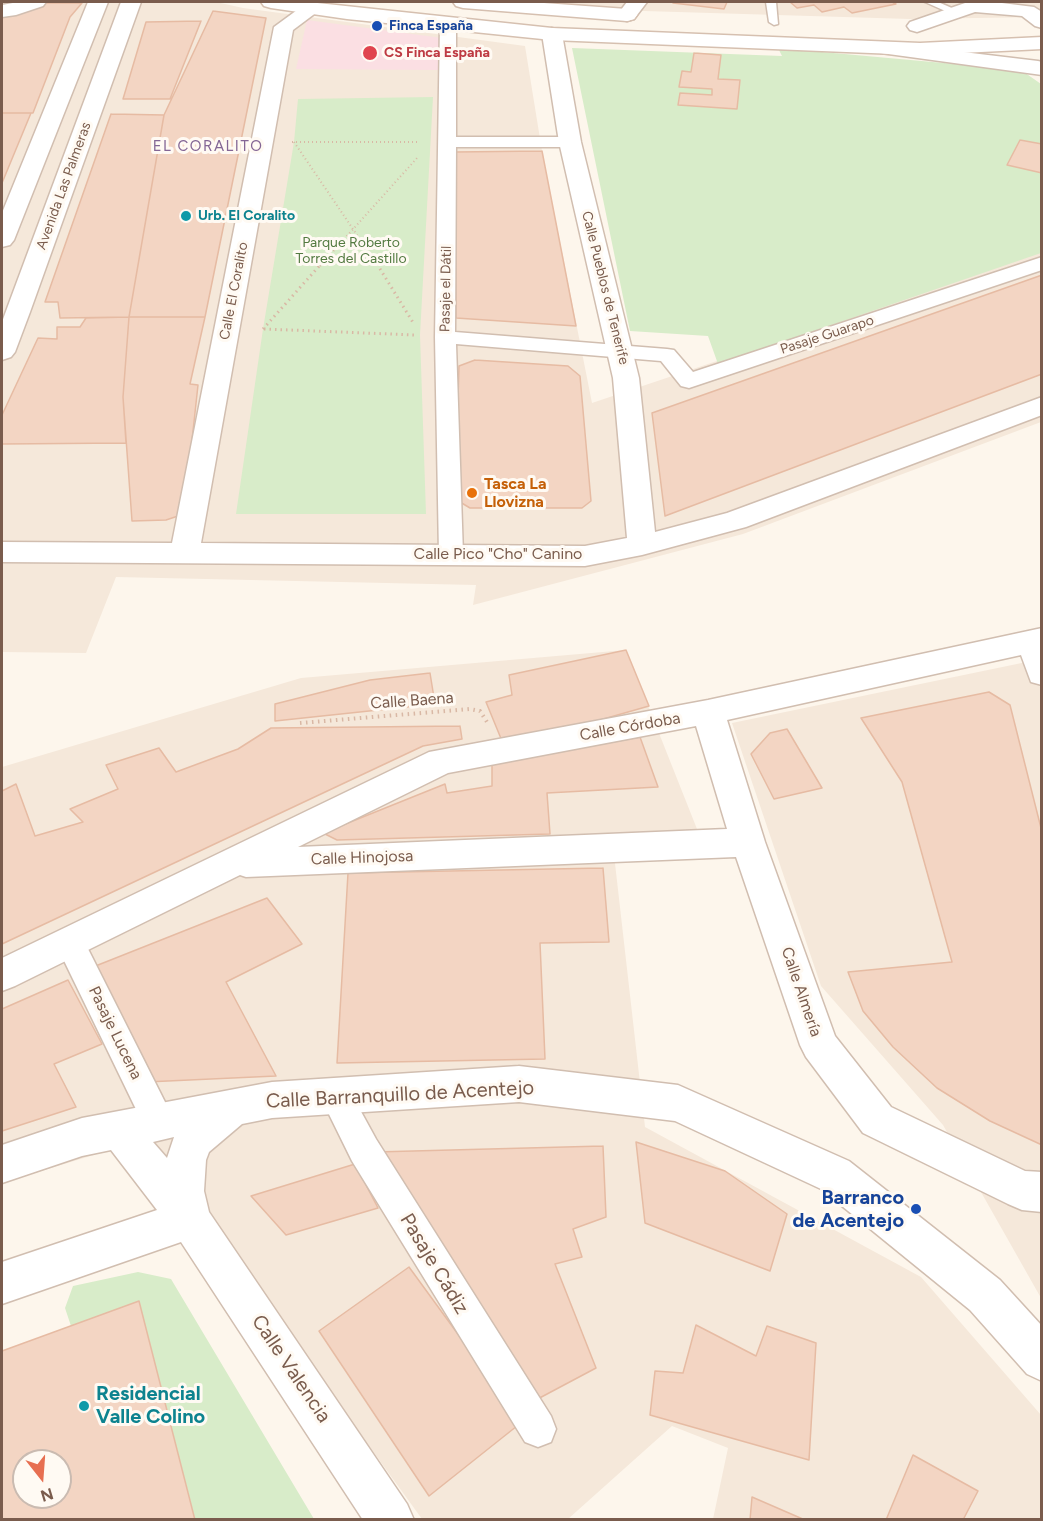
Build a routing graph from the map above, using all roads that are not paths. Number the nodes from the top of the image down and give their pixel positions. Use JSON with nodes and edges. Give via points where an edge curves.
{"nodes":[{"id":1,"x":36,"y":2,"type":"edge"},
{"id":2,"x":98,"y":2,"type":"edge"},
{"id":3,"x":271,"y":2,"type":"edge"},
{"id":4,"x":372,"y":2,"type":"edge"},
{"id":5,"x":463,"y":2,"type":"edge"},
{"id":6,"x":771,"y":2,"type":"edge"},
{"id":7,"x":930,"y":2,"type":"edge"},
{"id":8,"x":971,"y":6,"type":"edge"},
{"id":9,"x":311,"y":9,"type":"junction"},
{"id":10,"x":127,"y":10,"type":"edge"},
{"id":11,"x":2,"y":11,"type":"edge"},
{"id":12,"x":638,"y":11,"type":"edge"},
{"id":13,"x":1031,"y":11,"type":"edge"},
{"id":14,"x":765,"y":22,"type":"joint"},
{"id":15,"x":448,"y":24,"type":"junction"},
{"id":16,"x":799,"y":28,"type":"junction"},
{"id":17,"x":1041,"y":28,"type":"edge"},
{"id":18,"x":552,"y":34,"type":"junction"},
{"id":19,"x":984,"y":37,"type":"junction"},
{"id":20,"x":1041,"y":44,"type":"edge"},
{"id":21,"x":877,"y":48,"type":"junction"},
{"id":22,"x":1040,"y":62,"type":"edge"},
{"id":23,"x":440,"y":142,"type":"junction"},
{"id":24,"x":570,"y":142,"type":"junction"},
{"id":25,"x":2,"y":240,"type":"edge"},
{"id":26,"x":1041,"y":263,"type":"edge"},
{"id":27,"x":446,"y":337,"type":"junction"},
{"id":28,"x":620,"y":351,"type":"junction"},
{"id":29,"x":2,"y":352,"type":"edge"},
{"id":30,"x":1041,"y":405,"type":"edge"},
{"id":31,"x":642,"y":545,"type":"junction"},
{"id":32,"x":2,"y":552,"type":"edge"},
{"id":33,"x":185,"y":552,"type":"junction"},
{"id":34,"x":451,"y":555,"type":"junction"},
{"id":35,"x":1037,"y":640,"type":"edge"},
{"id":36,"x":1041,"y":674,"type":"edge"},
{"id":37,"x":708,"y":712,"type":"junction"},
{"id":38,"x":748,"y":842,"type":"junction"},
{"id":39,"x":235,"y":863,"type":"junction"},
{"id":40,"x":70,"y":942,"type":"junction"},
{"id":41,"x":2,"y":975,"type":"edge"},
{"id":42,"x":336,"y":1096,"type":"junction"},
{"id":43,"x":234,"y":1108,"type":"junction"},
{"id":44,"x":159,"y":1123,"type":"junction"},
{"id":45,"x":120,"y":1131,"type":"junction"},
{"id":46,"x":2,"y":1164,"type":"edge"},
{"id":47,"x":1041,"y":1192,"type":"edge"},
{"id":48,"x":190,"y":1219,"type":"junction"},
{"id":49,"x":2,"y":1283,"type":"edge"},
{"id":50,"x":1041,"y":1359,"type":"edge"},
{"id":51,"x":538,"y":1429,"type":"dead end"},
{"id":52,"x":391,"y":1520,"type":"edge"}],
"edges":[{"from":1,"to":11,"type":"street"},
{"from":2,"to":25,"type":"street"},
{"from":3,"to":9,"type":"street"},
{"from":4,"to":16,"type":"street","via":[[614,24]]},
{"from":5,"to":12,"type":"street"},
{"from":6,"to":14,"type":"lane"},
{"from":7,"to":8,"type":"lane"},
{"from":8,"to":13,"type":"street"},
{"from":8,"to":19,"type":"street","via":[[907,26]]},
{"from":9,"to":15,"type":"street"},
{"from":9,"to":33,"type":"street","name":"Calle El Coralito","via":[[284,27]]},
{"from":10,"to":29,"type":"street","name":"Avenida Las Palmeras"},
{"from":14,"to":16,"type":"street"},
{"from":15,"to":18,"type":"street"},
{"from":15,"to":23,"type":"street","name":"Pasaje el Dátil"},
{"from":16,"to":19,"type":"street","via":[[892,42]]},
{"from":17,"to":19,"type":"street"},
{"from":18,"to":21,"type":"street"},
{"from":18,"to":24,"type":"street","name":"Calle Pueblos de Tenerife"},
{"from":19,"to":20,"type":"street"},
{"from":19,"to":21,"type":"street","via":[[920,49]]},
{"from":21,"to":22,"type":"street"},
{"from":23,"to":24,"type":"street"},
{"from":23,"to":27,"type":"street","name":"Pasaje el Dátil"},
{"from":24,"to":28,"type":"street","name":"Calle Pueblos de Tenerife"},
{"from":26,"to":28,"type":"street","name":"Pasaje Guarapo","via":[[689,381],[667,355]]},
{"from":27,"to":28,"type":"street"},
{"from":27,"to":34,"type":"street","name":"Pasaje el Dátil"},
{"from":28,"to":31,"type":"street","name":"Calle Pueblos de Tenerife"},
{"from":30,"to":31,"type":"street","name":"Calle Pico \"Cho\" Canino","via":[[736,520]]},
{"from":31,"to":34,"type":"street","name":"Calle Pico \"Cho\" Canino","via":[[585,556]]},
{"from":32,"to":33,"type":"street","name":"Calle Pico \"Cho\" Canino"},
{"from":33,"to":34,"type":"street","name":"Calle Pico \"Cho\" Canino"},
{"from":35,"to":36,"type":"street"},
{"from":35,"to":37,"type":"street","name":"Calle Córdoba"},
{"from":37,"to":38,"type":"street","name":"Calle Almería"},
{"from":37,"to":39,"type":"street","name":"Calle Córdoba","via":[[441,761]]},
{"from":38,"to":39,"type":"street","name":"Calle Hinojosa"},
{"from":38,"to":47,"type":"street","name":"Calle Almería","via":[[819,1045],[877,1120],[1022,1190]]},
{"from":39,"to":40,"type":"street","name":"Calle Hinojosa"},
{"from":40,"to":41,"type":"street","name":"Calle Hinojosa"},
{"from":40,"to":44,"type":"street","name":"Pasaje Lucena"},
{"from":42,"to":43,"type":"street","name":"Calle Barranquillo de Acentejo","via":[[272,1100]]},
{"from":42,"to":50,"type":"street","name":"Calle Barranquillo de Acentejo","via":[[519,1084],[678,1103],[835,1175],[985,1294]]},
{"from":42,"to":51,"type":"street","name":"Pasaje Cádiz","via":[[364,1150]]},
{"from":43,"to":44,"type":"street","name":"Calle Barranquillo de Acentejo"},
{"from":43,"to":48,"type":"street","name":"Calle Valencia","via":[[193,1140],[184,1170]]},
{"from":44,"to":45,"type":"street","name":"Calle Barranquillo de Acentejo"},
{"from":45,"to":46,"type":"street","name":"Calle Barranquillo de Acentejo","via":[[82,1137]]},
{"from":45,"to":48,"type":"street","name":"Calle Valencia"},
{"from":48,"to":49,"type":"street"},
{"from":48,"to":52,"type":"street","name":"Calle Valencia"}]}
